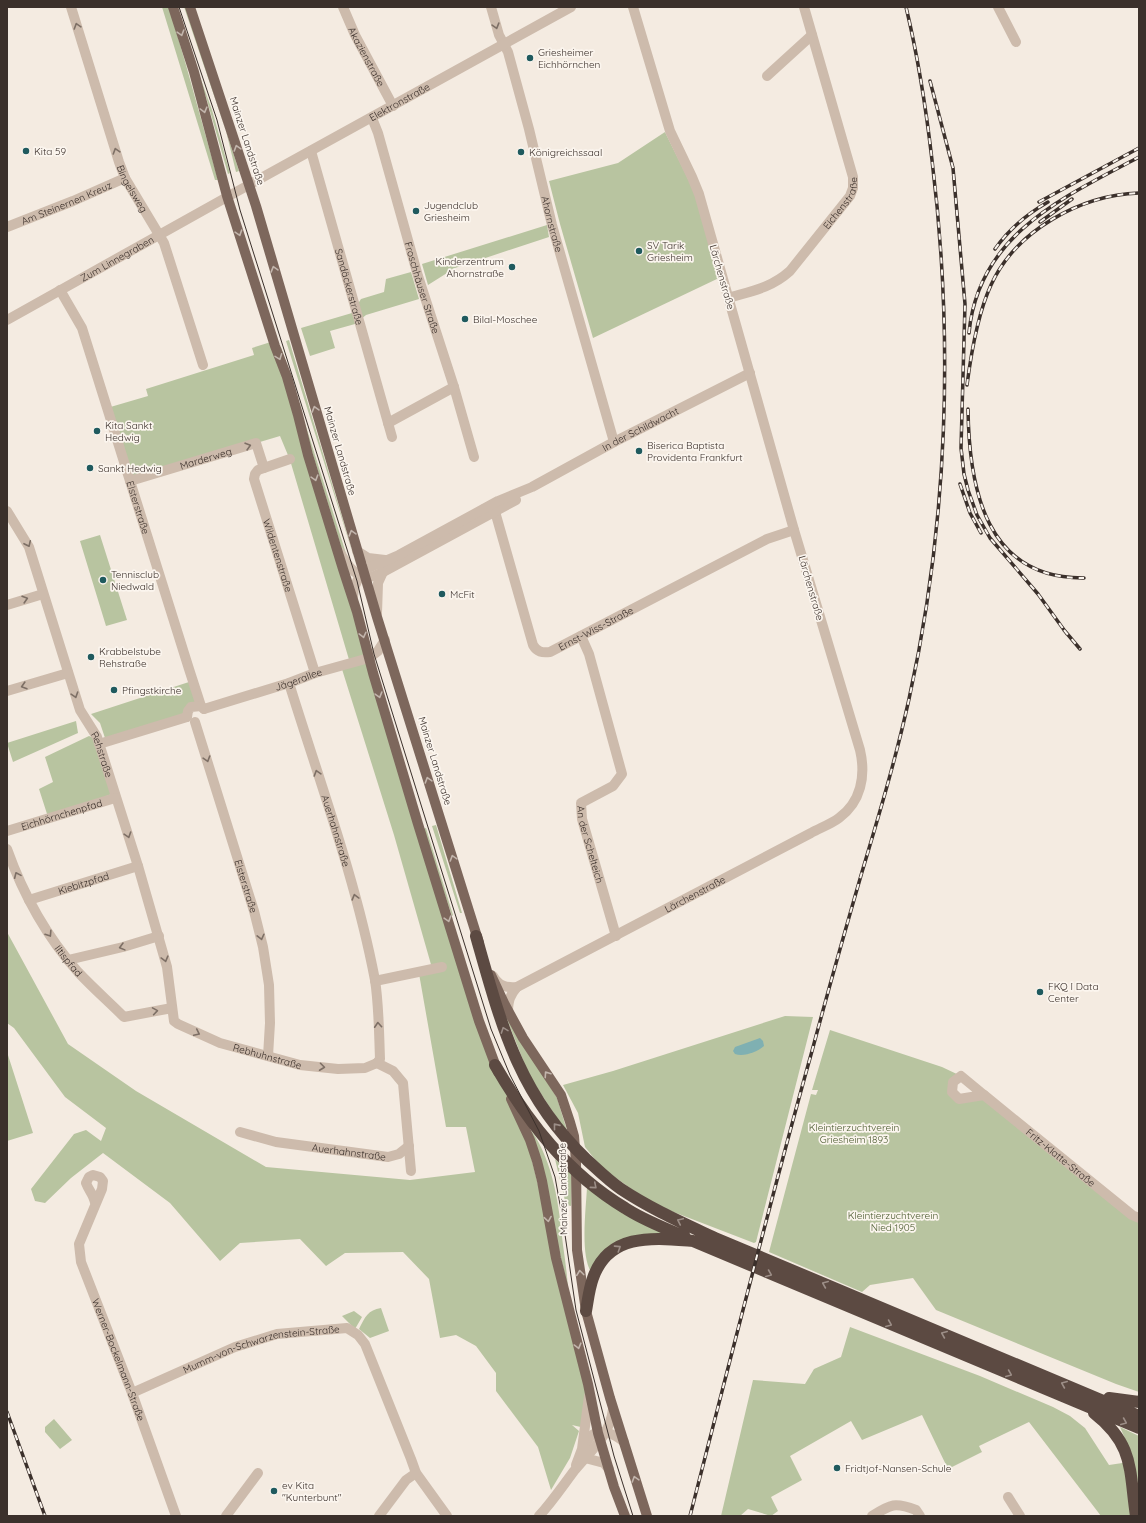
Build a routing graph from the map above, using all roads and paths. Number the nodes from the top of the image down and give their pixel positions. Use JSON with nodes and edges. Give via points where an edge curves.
{"nodes":[{"id":1,"x":72,"y":7,"type":"edge"},
{"id":2,"x":173,"y":7,"type":"edge"},
{"id":3,"x":190,"y":7,"type":"edge"},
{"id":4,"x":343,"y":7,"type":"edge"},
{"id":5,"x":491,"y":7,"type":"edge"},
{"id":6,"x":571,"y":7,"type":"edge"},
{"id":7,"x":633,"y":7,"type":"edge"},
{"id":8,"x":804,"y":7,"type":"edge"},
{"id":9,"x":998,"y":7,"type":"edge"},
{"id":10,"x":812,"y":35,"type":"junction"},
{"id":11,"x":1016,"y":42,"type":"dead end"},
{"id":12,"x":504,"y":44,"type":"junction"},
{"id":13,"x":767,"y":76,"type":"dead end"},
{"id":14,"x":393,"y":106,"type":"junction"},
{"id":15,"x":372,"y":118,"type":"junction"},
{"id":16,"x":311,"y":151,"type":"junction"},
{"id":17,"x":125,"y":178,"type":"junction"},
{"id":18,"x":248,"y":185,"type":"junction"},
{"id":19,"x":227,"y":196,"type":"junction"},
{"id":20,"x":7,"y":227,"type":"edge"},
{"id":21,"x":159,"y":235,"type":"junction"},
{"id":22,"x":60,"y":290,"type":"junction"},
{"id":23,"x":728,"y":298,"type":"junction"},
{"id":24,"x":7,"y":320,"type":"edge"},
{"id":25,"x":203,"y":365,"type":"dead end"},
{"id":26,"x":750,"y":373,"type":"junction"},
{"id":27,"x":454,"y":387,"type":"junction"},
{"id":28,"x":388,"y":423,"type":"junction"},
{"id":29,"x":392,"y":437,"type":"dead end"},
{"id":30,"x":614,"y":442,"type":"junction"},
{"id":31,"x":474,"y":457,"type":"dead end"},
{"id":32,"x":290,"y":459,"type":"dead end"},
{"id":33,"x":264,"y":468,"type":"junction"},
{"id":34,"x":130,"y":481,"type":"junction"},
{"id":35,"x":532,"y":487,"type":"junction"},
{"id":36,"x":484,"y":509,"type":"junction"},
{"id":37,"x":7,"y":511,"type":"edge"},
{"id":38,"x":495,"y":512,"type":"junction"},
{"id":39,"x":479,"y":520,"type":"junction"},
{"id":40,"x":497,"y":522,"type":"junction"},
{"id":41,"x":794,"y":530,"type":"junction"},
{"id":42,"x":335,"y":545,"type":"junction"},
{"id":43,"x":357,"y":551,"type":"junction"},
{"id":44,"x":387,"y":560,"type":"junction"},
{"id":45,"x":383,"y":572,"type":"junction"},
{"id":46,"x":363,"y":574,"type":"junction"},
{"id":47,"x":43,"y":594,"type":"junction"},
{"id":48,"x":353,"y":597,"type":"junction"},
{"id":49,"x":7,"y":605,"type":"edge"},
{"id":50,"x":377,"y":617,"type":"junction"},
{"id":51,"x":581,"y":636,"type":"junction"},
{"id":52,"x":385,"y":640,"type":"junction"},
{"id":53,"x":369,"y":658,"type":"junction"},
{"id":54,"x":68,"y":673,"type":"junction"},
{"id":55,"x":315,"y":673,"type":"junction"},
{"id":56,"x":289,"y":683,"type":"junction"},
{"id":57,"x":7,"y":692,"type":"edge"},
{"id":58,"x":203,"y":708,"type":"junction"},
{"id":59,"x":191,"y":719,"type":"junction"},
{"id":60,"x":99,"y":744,"type":"junction"},
{"id":61,"x":115,"y":798,"type":"junction"},
{"id":62,"x":7,"y":831,"type":"edge"},
{"id":63,"x":7,"y":849,"type":"edge"},
{"id":64,"x":138,"y":866,"type":"junction"},
{"id":65,"x":29,"y":900,"type":"junction"},
{"id":66,"x":159,"y":936,"type":"junction"},
{"id":67,"x":476,"y":936,"type":"junction"},
{"id":68,"x":616,"y":936,"type":"junction"},
{"id":69,"x":68,"y":960,"type":"junction"},
{"id":70,"x":442,"y":967,"type":"dead end"},
{"id":71,"x":489,"y":970,"type":"junction"},
{"id":72,"x":375,"y":981,"type":"junction"},
{"id":73,"x":517,"y":987,"type":"junction"},
{"id":74,"x":172,"y":1008,"type":"junction"},
{"id":75,"x":508,"y":1012,"type":"junction"},
{"id":76,"x":268,"y":1056,"type":"junction"},
{"id":77,"x":378,"y":1063,"type":"junction"},
{"id":78,"x":495,"y":1065,"type":"junction"},
{"id":79,"x":984,"y":1095,"type":"dead end"},
{"id":80,"x":240,"y":1132,"type":"dead end"},
{"id":81,"x":408,"y":1146,"type":"junction"},
{"id":82,"x":411,"y":1171,"type":"dead end"},
{"id":83,"x":95,"y":1203,"type":"dead end"},
{"id":84,"x":1139,"y":1218,"type":"edge"},
{"id":85,"x":734,"y":1258,"type":"junction"},
{"id":86,"x":586,"y":1311,"type":"junction"},
{"id":87,"x":588,"y":1384,"type":"junction"},
{"id":88,"x":132,"y":1393,"type":"junction"},
{"id":89,"x":1085,"y":1399,"type":"junction"},
{"id":90,"x":1139,"y":1402,"type":"edge"},
{"id":91,"x":613,"y":1409,"type":"junction"},
{"id":92,"x":1139,"y":1416,"type":"edge"},
{"id":93,"x":1139,"y":1428,"type":"edge"},
{"id":94,"x":602,"y":1435,"type":"junction"},
{"id":95,"x":624,"y":1442,"type":"junction"},
{"id":96,"x":584,"y":1453,"type":"junction"},
{"id":97,"x":609,"y":1468,"type":"junction"},
{"id":98,"x":258,"y":1473,"type":"dead end"},
{"id":99,"x":416,"y":1474,"type":"junction"},
{"id":100,"x":1008,"y":1496,"type":"dead end"},
{"id":101,"x":176,"y":1516,"type":"edge"},
{"id":102,"x":226,"y":1516,"type":"edge"},
{"id":103,"x":379,"y":1516,"type":"edge"},
{"id":104,"x":447,"y":1516,"type":"edge"},
{"id":105,"x":539,"y":1516,"type":"edge"},
{"id":106,"x":625,"y":1516,"type":"edge"},
{"id":107,"x":647,"y":1516,"type":"edge"},
{"id":108,"x":872,"y":1516,"type":"edge"},
{"id":109,"x":920,"y":1516,"type":"edge"},
{"id":110,"x":1020,"y":1516,"type":"edge"},
{"id":111,"x":1136,"y":1516,"type":"edge"}],
"edges":[{"from":17,"to":1,"type":"street","name":"Bingelsweg","one_way":true},
{"from":2,"to":19,"type":"main road","name":"Mainzer Landstraße","one_way":true,"via":[[194,72]]},
{"from":18,"to":3,"type":"main road","name":"Mainzer Landstraße","one_way":true},
{"from":4,"to":14,"type":"street","name":"Akazienstraße"},
{"from":5,"to":12,"type":"street","name":"Ahornstraße","one_way":true},
{"from":6,"to":12,"type":"street","name":"Elektronstraße"},
{"from":7,"to":23,"type":"street","name":"Lärchenstraße","via":[[668,126],[699,194]]},
{"from":8,"to":10,"type":"street","name":"Eichenstraße"},
{"from":9,"to":11,"type":"street"},
{"from":10,"to":13,"type":"street"},
{"from":10,"to":23,"type":"street","name":"Eichenstraße","via":[[853,177],[853,188],[850,196],[790,272],[771,285]]},
{"from":12,"to":14,"type":"street","name":"Elektronstraße"},
{"from":12,"to":30,"type":"street","name":"Ahornstraße"},
{"from":14,"to":15,"type":"street","name":"Elektronstraße"},
{"from":15,"to":16,"type":"street","name":"Elektronstraße"},
{"from":15,"to":27,"type":"street","name":"Froschhäuser Straße","via":[[418,276]]},
{"from":16,"to":18,"type":"street","name":"Elektronstraße"},
{"from":16,"to":28,"type":"street","name":"Sandäckerstraße"},
{"from":17,"to":20,"type":"street","name":"Am Steinernen Kreuz"},
{"from":17,"to":21,"type":"street","name":"Bingelsweg"},
{"from":18,"to":19,"type":"street","name":"Elektronstraße"},
{"from":43,"to":18,"type":"main road","name":"Mainzer Landstraße","one_way":true},
{"from":19,"to":21,"type":"street","name":"Zum Linnegraben"},
{"from":19,"to":42,"type":"main road","name":"Mainzer Landstraße","one_way":true,"via":[[298,414]]},
{"from":21,"to":22,"type":"street","name":"Zum Linnegraben"},
{"from":21,"to":25,"type":"street","name":"Bingelsweg","via":[[168,253]]},
{"from":22,"to":24,"type":"street","name":"Zum Linnegraben"},
{"from":22,"to":34,"type":"street","name":"Elsterstraße","via":[[82,328]]},
{"from":23,"to":26,"type":"street","name":"Lärchenstraße"},
{"from":26,"to":30,"type":"street","name":"In der Schildwacht"},
{"from":26,"to":41,"type":"street","name":"Lärchenstraße"},
{"from":27,"to":28,"type":"street"},
{"from":27,"to":31,"type":"street","name":"Froschhäuser Straße"},
{"from":28,"to":29,"type":"street","name":"Sandäckerstraße"},
{"from":30,"to":35,"type":"street","name":"In der Schildwacht"},
{"from":32,"to":33,"type":"street"},
{"from":34,"to":33,"type":"street","name":"Marderweg","one_way":true,"via":[[256,443]]},
{"from":33,"to":55,"type":"street","name":"Wildentenstraße","via":[[258,470],[254,479]]},
{"from":34,"to":58,"type":"street","name":"Elsterstraße"},
{"from":35,"to":36,"type":"street","name":"In der Schildwacht"},
{"from":35,"to":38,"type":"street","name":"In der Schildwacht","via":[[521,497]]},
{"from":36,"to":38,"type":"street"},
{"from":36,"to":44,"type":"street","name":"In der Schildwacht"},
{"from":37,"to":47,"type":"street","name":"Rehstraße","one_way":true,"via":[[30,547]]},
{"from":38,"to":39,"type":"street","name":"In der Schildwacht"},
{"from":38,"to":40,"type":"street","name":"Ernst-Wiss-Straße"},
{"from":39,"to":40,"type":"street","via":[[489,519]]},
{"from":39,"to":45,"type":"street","name":"In der Schildwacht"},
{"from":40,"to":51,"type":"street","name":"Ernst-Wiss-Straße","via":[[535,649],[543,653],[550,652]]},
{"from":41,"to":51,"type":"street","name":"Ernst-Wiss-Straße","via":[[767,539]]},
{"from":41,"to":68,"type":"street","name":"Lärchenstraße","via":[[860,750],[863,771],[858,793],[853,803],[838,818]]},
{"from":42,"to":46,"type":"street","via":[[350,568]]},
{"from":42,"to":48,"type":"main road","name":"Mainzer Landstraße"},
{"from":43,"to":44,"type":"street","via":[[368,558]]},
{"from":43,"to":46,"type":"main road","name":"Mainzer Landstraße"},
{"from":44,"to":46,"type":"street","name":"In der Schildwacht"},
{"from":45,"to":46,"type":"street","name":"In der Schildwacht","via":[[369,578]]},
{"from":45,"to":50,"type":"street","via":[[378,583]]},
{"from":46,"to":48,"type":"street","via":[[354,588]]},
{"from":46,"to":50,"type":"main road","name":"Mainzer Landstraße"},
{"from":49,"to":47,"type":"street","one_way":true},
{"from":47,"to":54,"type":"street","name":"Rehstraße"},
{"from":48,"to":53,"type":"main road","name":"Mainzer Landstraße","one_way":true},
{"from":50,"to":52,"type":"main road","name":"Mainzer Landstraße"},
{"from":51,"to":68,"type":"street","name":"An der Schelteich","via":[[589,654],[622,774],[612,786],[581,803],[580,808]]},
{"from":52,"to":53,"type":"street","via":[[378,651]]},
{"from":67,"to":52,"type":"main road","name":"Mainzer Landstraße","one_way":true},
{"from":53,"to":55,"type":"street","name":"Jägerallee"},
{"from":53,"to":78,"type":"main road","name":"Mainzer Landstraße","one_way":true,"via":[[467,983]]},
{"from":54,"to":57,"type":"street","one_way":true},
{"from":54,"to":60,"type":"street","name":"Rehstraße","one_way":true,"via":[[80,710],[93,728]]},
{"from":55,"to":56,"type":"street","name":"Jägerallee"},
{"from":56,"to":58,"type":"street","name":"Jägerallee"},
{"from":72,"to":56,"type":"street","name":"Auerhahnstraße","one_way":true,"via":[[351,882]]},
{"from":58,"to":59,"type":"street","via":[[205,713],[202,718]]},
{"from":59,"to":60,"type":"street"},
{"from":59,"to":76,"type":"street","name":"Elsterstraße","one_way":true,"via":[[254,911],[263,947],[269,985]]},
{"from":60,"to":61,"type":"street","name":"Rehstraße"},
{"from":61,"to":62,"type":"street","name":"Eichhörnchenpfad"},
{"from":61,"to":64,"type":"street","name":"Rehstraße","one_way":true},
{"from":65,"to":63,"type":"street","name":"Iltispfad","one_way":true},
{"from":64,"to":65,"type":"street","name":"Kiebitzpfad"},
{"from":64,"to":66,"type":"street","name":"Rehstraße"},
{"from":65,"to":69,"type":"street","name":"Iltispfad","one_way":true},
{"from":66,"to":69,"type":"street","one_way":true},
{"from":66,"to":74,"type":"street","name":"Rehstraße","one_way":true,"via":[[168,967]]},
{"from":67,"to":71,"type":"main road","name":"Mainzer Landstraße"},
{"from":89,"to":67,"type":"highway","one_way":true,"via":[[715,1238],[621,1189],[566,1138],[534,1095],[507,1038]]},
{"from":68,"to":73,"type":"street","name":"Lärchenstraße"},
{"from":69,"to":74,"type":"street","name":"Iltispfad","one_way":true,"via":[[124,1017]]},
{"from":70,"to":72,"type":"street"},
{"from":71,"to":73,"type":"street","via":[[501,985],[506,988]]},
{"from":71,"to":75,"type":"main road","name":"Mainzer Landstraße"},
{"from":77,"to":72,"type":"street","name":"Auerhahnstraße","one_way":true,"via":[[379,1028]]},
{"from":73,"to":75,"type":"street","via":[[510,997]]},
{"from":74,"to":76,"type":"street","name":"Rebhuhnstraße","one_way":true,"via":[[178,1024],[220,1043]]},
{"from":86,"to":75,"type":"main road","name":"Mainzer Landstraße","one_way":true,"via":[[577,1250],[574,1136],[561,1095]]},
{"from":76,"to":77,"type":"street","name":"Rebhuhnstraße","one_way":true,"via":[[300,1065],[338,1069],[365,1068]]},
{"from":77,"to":81,"type":"street","via":[[393,1071],[403,1083]]},
{"from":78,"to":85,"type":"highway","one_way":true,"via":[[538,1131],[564,1160],[604,1195],[646,1220]]},
{"from":78,"to":87,"type":"main road","name":"Mainzer Landstraße","one_way":true,"via":[[522,1121],[537,1161],[556,1258]]},
{"from":79,"to":84,"type":"street","name":"Fritz-Klatte-Straße","via":[[1132,1215]]},
{"from":80,"to":81,"type":"street","name":"Auerhahnstraße","via":[[276,1142],[388,1157],[399,1154]]},
{"from":81,"to":82,"type":"street"},
{"from":83,"to":88,"type":"street","name":"Werner-Bockelmann-Straße","via":[[79,1244],[80,1256]]},
{"from":86,"to":85,"type":"highway","one_way":true,"via":[[589,1290],[599,1266],[617,1247],[627,1242],[655,1238],[693,1241]]},
{"from":85,"to":89,"type":"highway","one_way":true},
{"from":86,"to":91,"type":"main road","name":"Mainzer Landstraße"},
{"from":87,"to":94,"type":"main road","name":"Mainzer Landstraße"},
{"from":87,"to":96,"type":"street"},
{"from":88,"to":99,"type":"street","name":"Mumm-von-Schwarzenstein-Straße","via":[[235,1347],[277,1334],[347,1328],[358,1335],[365,1344]]},
{"from":88,"to":101,"type":"street","name":"Werner-Bockelmann-Straße"},
{"from":89,"to":90,"type":"highway"},
{"from":89,"to":92,"type":"highway"},
{"from":89,"to":93,"type":"highway","one_way":true},
{"from":89,"to":111,"type":"highway","via":[[1122,1446],[1131,1473]]},
{"from":91,"to":94,"type":"street","via":[[611,1422]]},
{"from":91,"to":95,"type":"main road","name":"Mainzer Landstraße"},
{"from":94,"to":95,"type":"street","via":[[616,1436]]},
{"from":94,"to":96,"type":"street","via":[[591,1436]]},
{"from":94,"to":97,"type":"main road","name":"Mainzer Landstraße"},
{"from":107,"to":95,"type":"main road","name":"Mainzer Landstraße","one_way":true},
{"from":96,"to":97,"type":"street"},
{"from":96,"to":105,"type":"street","via":[[574,1471]]},
{"from":97,"to":106,"type":"main road","name":"Mainzer Landstraße"},
{"from":98,"to":102,"type":"street"},
{"from":99,"to":103,"type":"street","via":[[406,1480]]},
{"from":99,"to":104,"type":"street","name":"Mumm-von-Schwarzenstein-Straße"},
{"from":100,"to":110,"type":"street"},
{"from":108,"to":109,"type":"street","via":[[889,1506],[902,1505],[916,1510]]}]}
